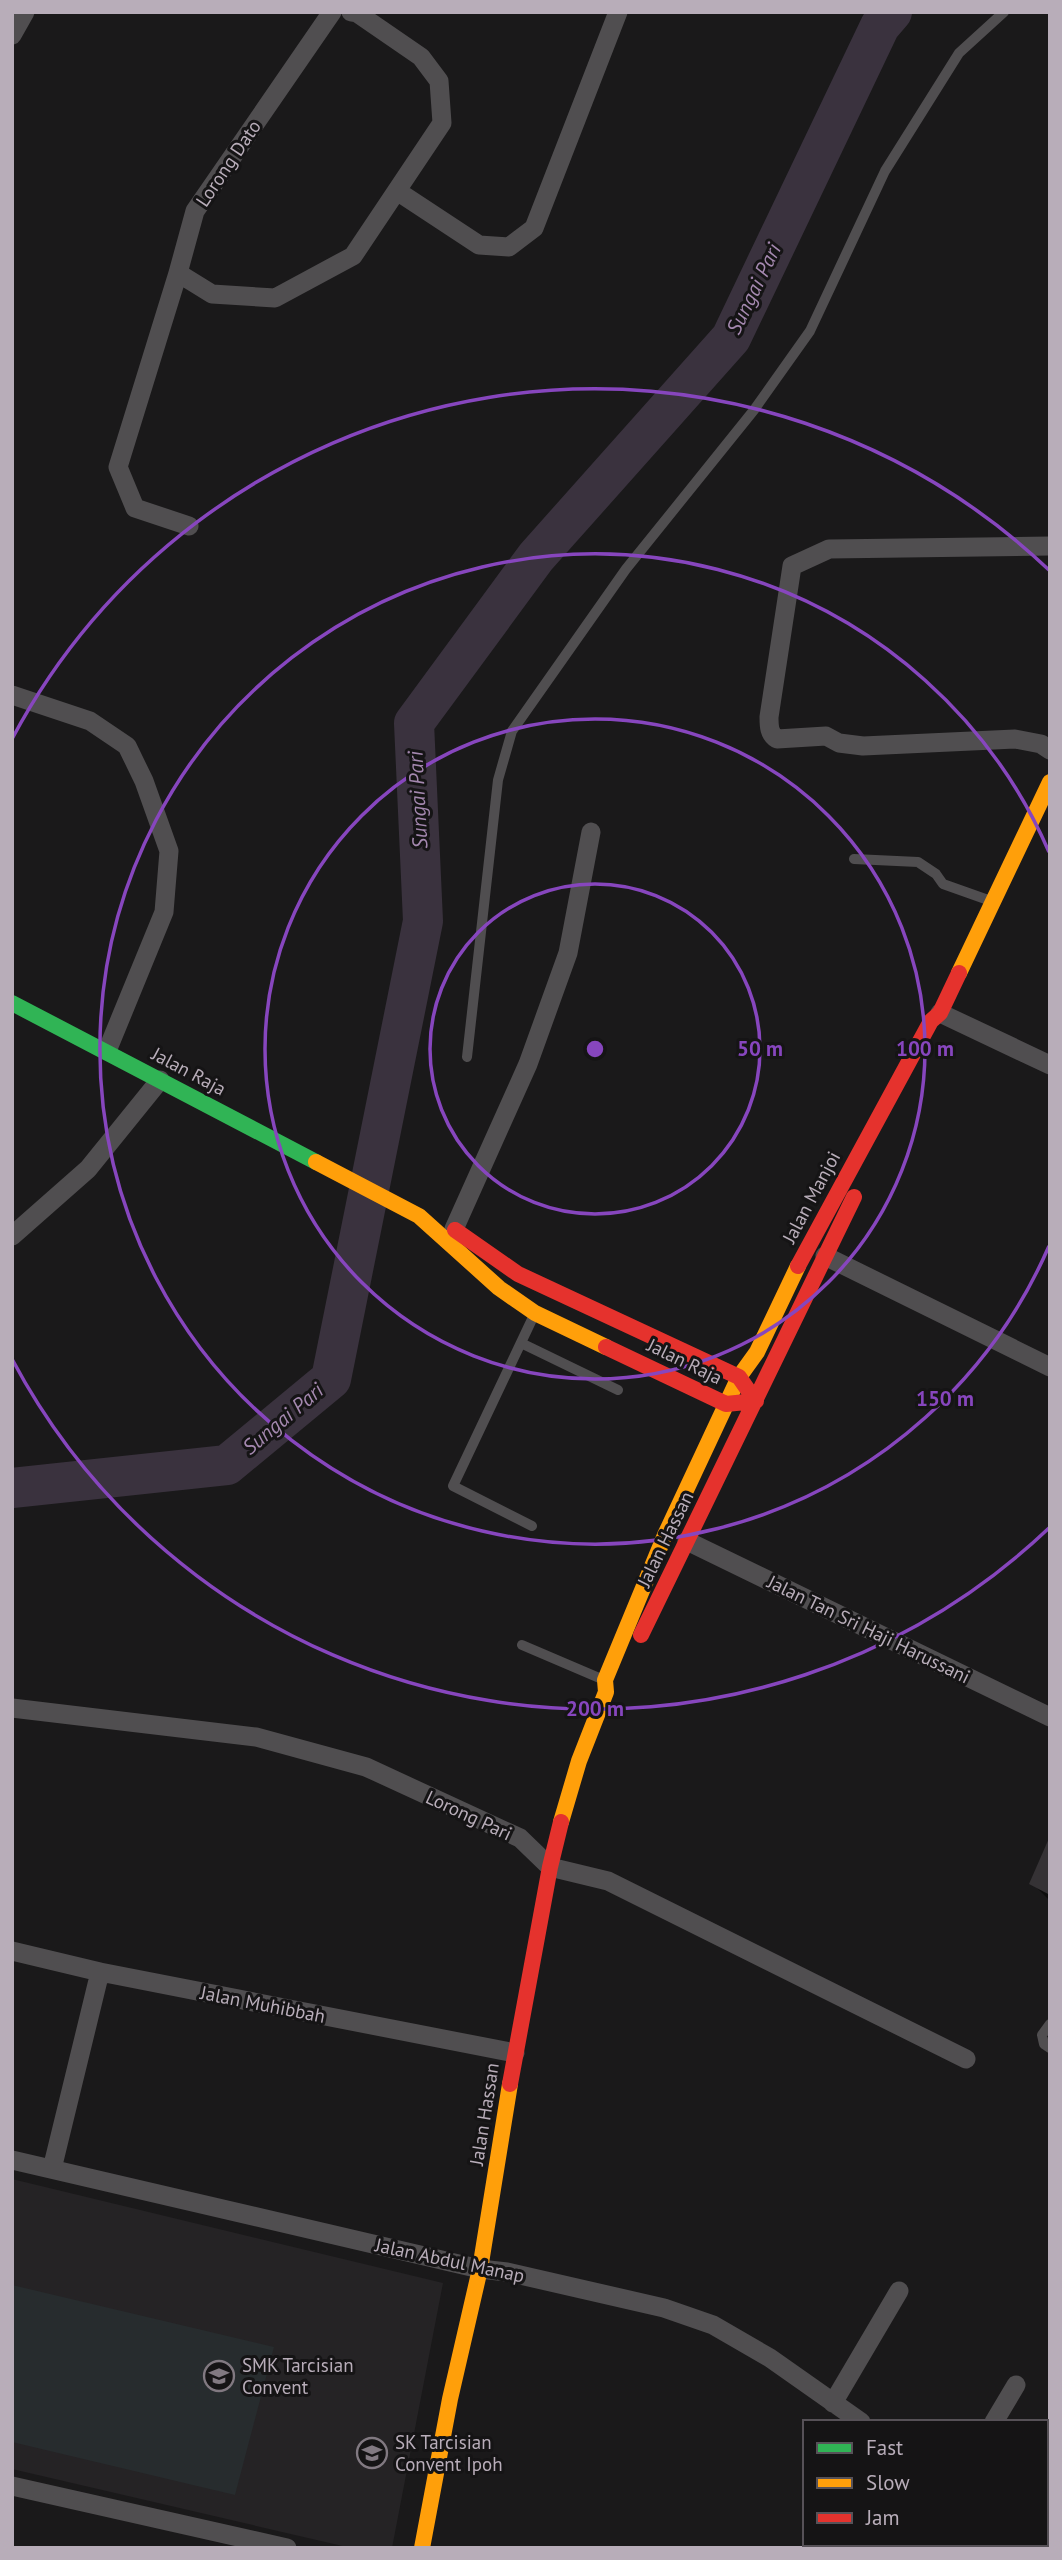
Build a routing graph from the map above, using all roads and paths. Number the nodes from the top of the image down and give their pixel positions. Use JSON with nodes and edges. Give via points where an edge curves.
{"nodes":[{"id":1,"x":25,"y":12,"type":"edge"},
{"id":2,"x":332,"y":12,"type":"edge"},
{"id":3,"x":351,"y":12,"type":"edge"},
{"id":4,"x":618,"y":12,"type":"edge"},
{"id":5,"x":1004,"y":12,"type":"edge"},
{"id":6,"x":12,"y":35,"type":"edge"},
{"id":7,"x":397,"y":191,"type":"junction"},
{"id":8,"x":178,"y":273,"type":"junction"},
{"id":9,"x":189,"y":526,"type":"dead end"},
{"id":10,"x":1050,"y":547,"type":"edge"},
{"id":11,"x":12,"y":695,"type":"edge"},
{"id":12,"x":1050,"y":750,"type":"edge"},
{"id":13,"x":1050,"y":782,"type":"edge"},
{"id":14,"x":591,"y":832,"type":"dead end"},
{"id":15,"x":854,"y":859,"type":"dead end"},
{"id":16,"x":992,"y":901,"type":"junction"},
{"id":17,"x":12,"y":1003,"type":"edge"},
{"id":18,"x":940,"y":1013,"type":"junction"},
{"id":19,"x":107,"y":1051,"type":"junction"},
{"id":20,"x":467,"y":1057,"type":"dead end"},
{"id":21,"x":1050,"y":1065,"type":"edge"},
{"id":22,"x":160,"y":1080,"type":"junction"},
{"id":23,"x":419,"y":1216,"type":"junction"},
{"id":24,"x":454,"y":1229,"type":"junction"},
{"id":25,"x":12,"y":1236,"type":"edge"},
{"id":26,"x":825,"y":1256,"type":"junction"},
{"id":27,"x":535,"y":1312,"type":"junction"},
{"id":28,"x":521,"y":1343,"type":"junction"},
{"id":29,"x":1050,"y":1367,"type":"edge"},
{"id":30,"x":739,"y":1377,"type":"junction"},
{"id":31,"x":618,"y":1390,"type":"dead end"},
{"id":32,"x":756,"y":1401,"type":"junction"},
{"id":33,"x":726,"y":1404,"type":"junction"},
{"id":34,"x":532,"y":1526,"type":"dead end"},
{"id":35,"x":665,"y":1535,"type":"junction"},
{"id":36,"x":687,"y":1541,"type":"junction"},
{"id":37,"x":522,"y":1645,"type":"dead end"},
{"id":38,"x":605,"y":1686,"type":"junction"},
{"id":39,"x":12,"y":1708,"type":"edge"},
{"id":40,"x":1050,"y":1717,"type":"edge"},
{"id":41,"x":550,"y":1867,"type":"junction"},
{"id":42,"x":12,"y":1951,"type":"edge"},
{"id":43,"x":100,"y":1972,"type":"junction"},
{"id":44,"x":1050,"y":2024,"type":"edge"},
{"id":45,"x":1050,"y":2049,"type":"edge"},
{"id":46,"x":515,"y":2053,"type":"junction"},
{"id":47,"x":966,"y":2059,"type":"dead end"},
{"id":48,"x":12,"y":2160,"type":"edge"},
{"id":49,"x":52,"y":2169,"type":"junction"},
{"id":50,"x":480,"y":2269,"type":"junction"},
{"id":51,"x":899,"y":2291,"type":"dead end"},
{"id":52,"x":1016,"y":2385,"type":"dead end"},
{"id":53,"x":834,"y":2403,"type":"junction"},
{"id":54,"x":858,"y":2420,"type":"edge"},
{"id":55,"x":994,"y":2420,"type":"edge"},
{"id":56,"x":12,"y":2486,"type":"edge"},
{"id":57,"x":287,"y":2548,"type":"edge"},
{"id":58,"x":422,"y":2548,"type":"edge"}],
"edges":[{"from":1,"to":6,"type":"street"},
{"from":2,"to":8,"type":"street","name":"Lorong Dato","via":[[195,211]]},
{"from":3,"to":7,"type":"street","via":[[421,57],[439,81],[442,123]]},
{"from":4,"to":7,"type":"street","via":[[534,228],[509,247],[479,245]]},
{"from":5,"to":20,"type":"lane","via":[[959,53],[885,171],[810,331],[754,410],[626,569],[512,731],[498,780]]},
{"from":7,"to":8,"type":"street","via":[[353,256],[275,298],[212,294]]},
{"from":8,"to":9,"type":"street","name":"Lorong Dato","via":[[118,467],[135,508]]},
{"from":10,"to":12,"type":"street","via":[[829,550],[792,566],[769,729],[777,738],[826,736],[863,746],[1015,739]]},
{"from":11,"to":19,"type":"street","via":[[90,721],[128,746],[169,851],[164,912]]},
{"from":13,"to":16,"type":"street","name":"Jalan Manjoi"},
{"from":14,"to":24,"type":"street","via":[[568,953],[528,1064]]},
{"from":15,"to":16,"type":"lane","via":[[918,862],[943,884]]},
{"from":16,"to":18,"type":"street","name":"Jalan Manjoi"},
{"from":17,"to":19,"type":"street","name":"Jalan Raja"},
{"from":18,"to":21,"type":"street"},
{"from":18,"to":26,"type":"street","name":"Jalan Manjoi","via":[[940,1025]]},
{"from":18,"to":30,"type":"street","name":"Jalan Manjoi","via":[[931,1021],[805,1252],[757,1352]]},
{"from":19,"to":22,"type":"street","name":"Jalan Raja"},
{"from":22,"to":23,"type":"street","name":"Jalan Raja"},
{"from":22,"to":25,"type":"street","via":[[88,1169]]},
{"from":23,"to":24,"type":"street","name":"Jalan Raja","via":[[437,1218]]},
{"from":23,"to":27,"type":"street","name":"Jalan Raja","via":[[499,1288]]},
{"from":24,"to":30,"type":"street","name":"Jalan Raja","via":[[518,1274]]},
{"from":26,"to":29,"type":"street"},
{"from":26,"to":32,"type":"street","name":"Jalan Manjoi"},
{"from":27,"to":28,"type":"lane"},
{"from":27,"to":33,"type":"street","name":"Jalan Raja"},
{"from":28,"to":31,"type":"lane"},
{"from":28,"to":34,"type":"lane","via":[[453,1486]]},
{"from":30,"to":32,"type":"street","name":"Jalan Raja"},
{"from":30,"to":33,"type":"street","name":"Jalan Manjoi"},
{"from":32,"to":33,"type":"street","name":"Jalan Raja"},
{"from":32,"to":36,"type":"street","name":"Jalan Hassan"},
{"from":33,"to":35,"type":"street","name":"Jalan Hassan"},
{"from":35,"to":36,"type":"street"},
{"from":35,"to":38,"type":"street","name":"Jalan Hassan"},
{"from":36,"to":38,"type":"street","name":"Jalan Hassan","via":[[617,1683]]},
{"from":36,"to":40,"type":"street","name":"Jalan Tan Sri Haji Harussani"},
{"from":37,"to":38,"type":"lane"},
{"from":38,"to":41,"type":"street","name":"Jalan Hassan","via":[[563,1812]]},
{"from":39,"to":41,"type":"street","name":"Lorong Pari","via":[[256,1737],[366,1767],[520,1838]]},
{"from":41,"to":46,"type":"street","name":"Jalan Hassan"},
{"from":41,"to":47,"type":"street","via":[[608,1881]]},
{"from":42,"to":43,"type":"street","name":"Jalan Muhibbah"},
{"from":43,"to":46,"type":"street","name":"Jalan Muhibbah"},
{"from":43,"to":49,"type":"street"},
{"from":44,"to":45,"type":"lane","via":[[1042,2035]]},
{"from":46,"to":50,"type":"street","name":"Jalan Hassan"},
{"from":48,"to":49,"type":"street","name":"Jalan Abdul Manap"},
{"from":49,"to":50,"type":"street","name":"Jalan Abdul Manap"},
{"from":50,"to":53,"type":"street","name":"Jalan Abdul Manap","via":[[664,2308],[713,2325]]},
{"from":50,"to":58,"type":"street","name":"Jalan Hassan"},
{"from":51,"to":53,"type":"street"},
{"from":52,"to":55,"type":"street"},
{"from":53,"to":54,"type":"street","name":"Jalan Abdul Manap"},
{"from":56,"to":57,"type":"street"}]}
